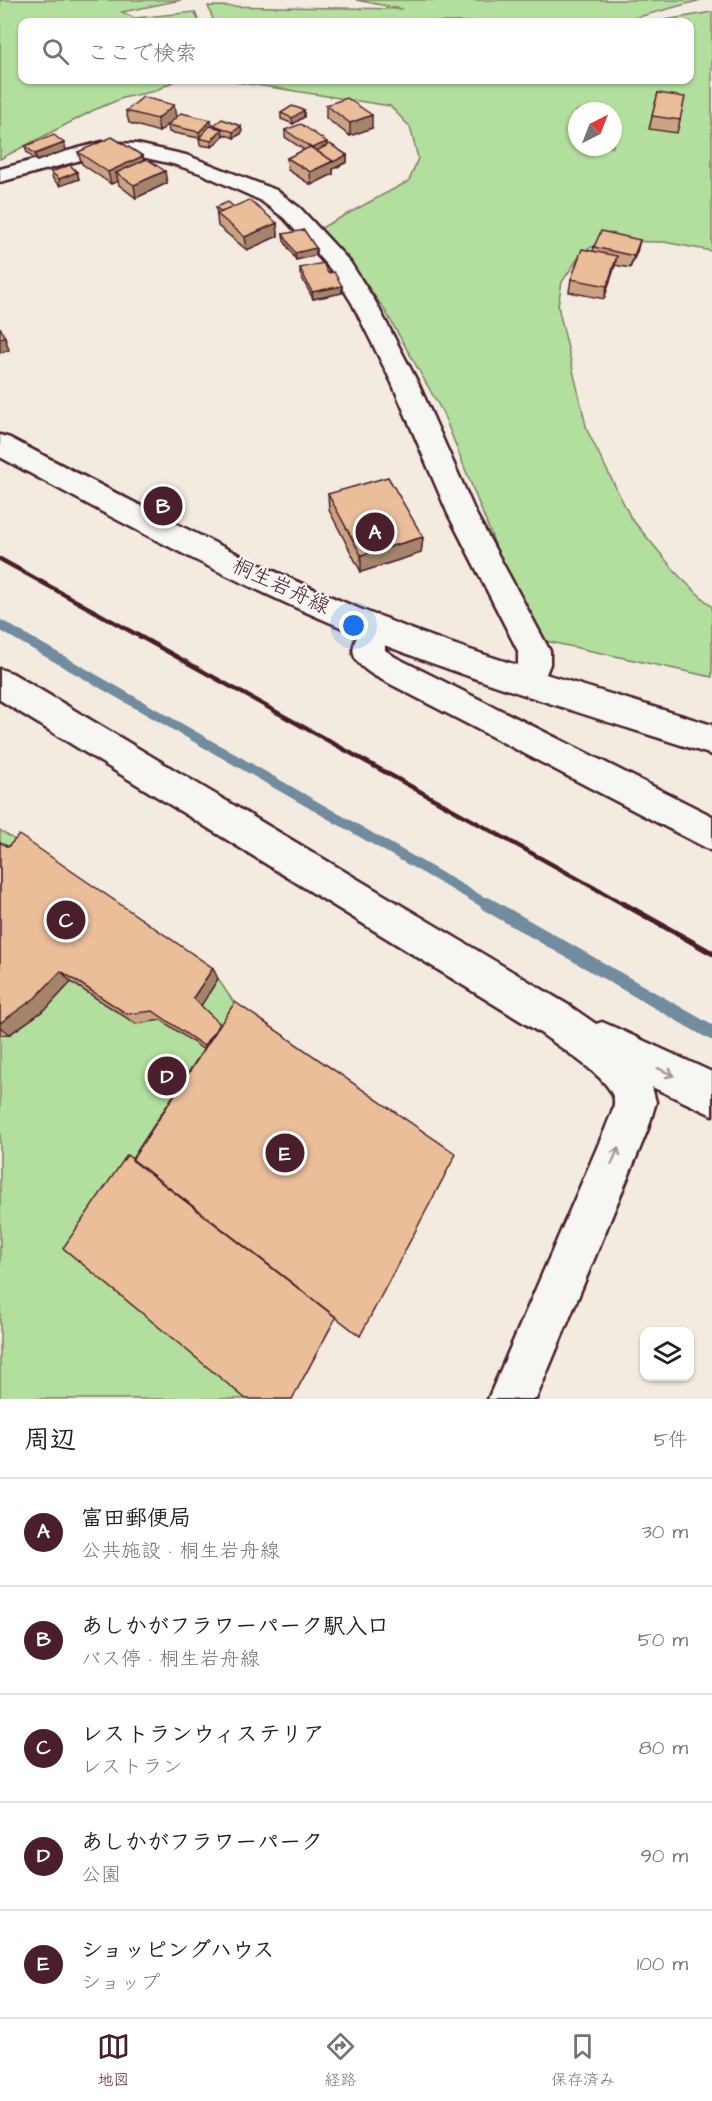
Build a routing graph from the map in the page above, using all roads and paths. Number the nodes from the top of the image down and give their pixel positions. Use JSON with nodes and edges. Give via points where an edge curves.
{"nodes":[{"id":1,"x":0,"y":176,"type":"edge"},
{"id":2,"x":0,"y":445,"type":"edge"},
{"id":3,"x":377,"y":628,"type":"junction"},
{"id":4,"x":527,"y":681,"type":"junction"},
{"id":5,"x":0,"y":683,"type":"edge"},
{"id":6,"x":712,"y":740,"type":"edge"},
{"id":7,"x":712,"y":834,"type":"edge"},
{"id":8,"x":556,"y":1020,"type":"junction"},
{"id":9,"x":712,"y":1094,"type":"edge"},
{"id":10,"x":512,"y":1399,"type":"edge"}],
"edges":[{"from":1,"to":4,"type":"street","via":[[102,148],[137,150],[207,169],[268,195],[292,213],[342,267],[405,383],[462,514],[534,651]]},
{"from":2,"to":3,"type":"street","name":"桐生岩舟線","via":[[207,552]]},
{"from":3,"to":4,"type":"street","name":"桐生岩舟線"},
{"from":3,"to":7,"type":"street","via":[[369,644],[369,656],[384,666]]},
{"from":4,"to":6,"type":"street","name":"桐生岩舟線"},
{"from":5,"to":8,"type":"street"},
{"from":8,"to":9,"type":"street","one_way":true},
{"from":10,"to":8,"type":"street","one_way":true,"via":[[635,1102],[618,1068]]}]}
